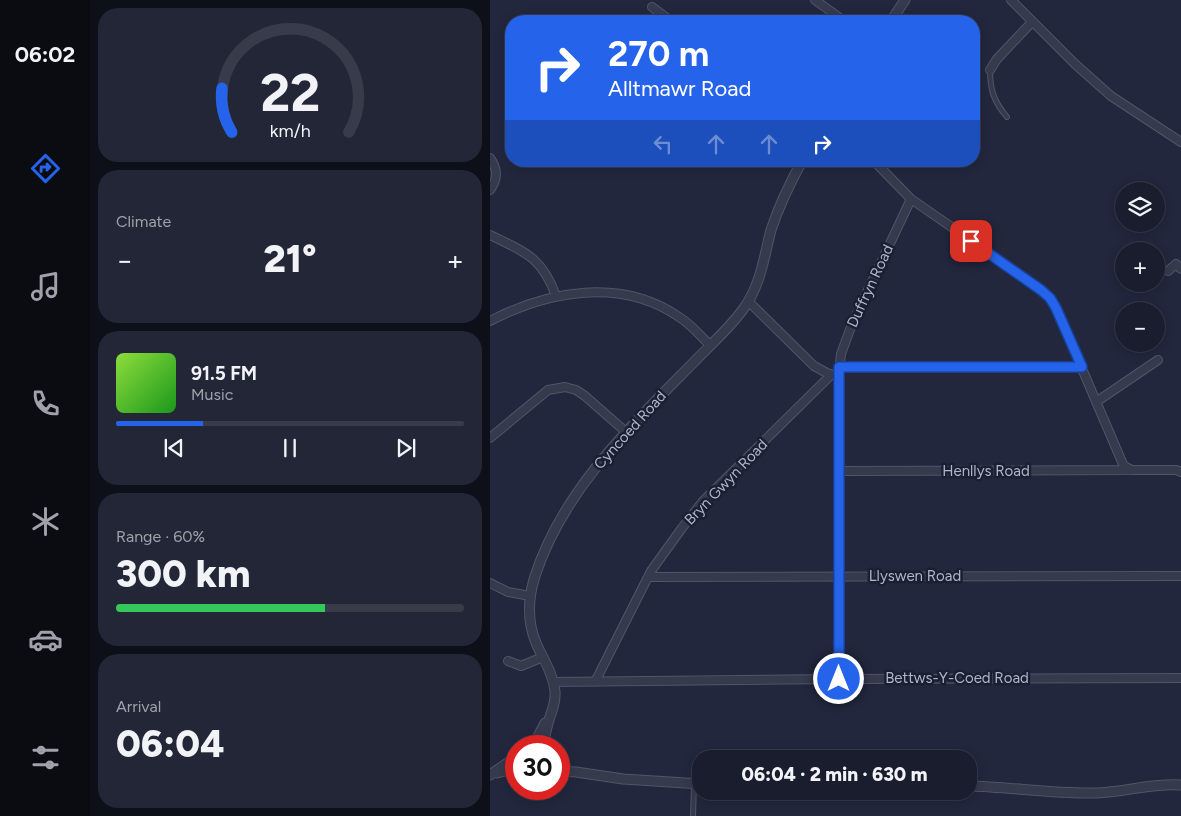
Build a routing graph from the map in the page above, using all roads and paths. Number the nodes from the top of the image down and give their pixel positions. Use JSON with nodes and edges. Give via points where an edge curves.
{"nodes":[{"id":1,"x":815,"y":0,"type":"edge"},
{"id":2,"x":905,"y":0,"type":"edge"},
{"id":3,"x":1011,"y":0,"type":"edge"},
{"id":4,"x":652,"y":7,"type":"dead end"},
{"id":5,"x":663,"y":15,"type":"edge"},
{"id":6,"x":836,"y":15,"type":"edge"},
{"id":7,"x":895,"y":15,"type":"edge"},
{"id":8,"x":1032,"y":22,"type":"junction"},
{"id":9,"x":990,"y":70,"type":"joint"},
{"id":10,"x":1007,"y":117,"type":"dead end"},
{"id":11,"x":1181,"y":142,"type":"edge"},
{"id":12,"x":490,"y":158,"type":"edge"},
{"id":13,"x":799,"y":167,"type":"edge"},
{"id":14,"x":880,"y":167,"type":"edge"},
{"id":15,"x":490,"y":190,"type":"edge"},
{"id":16,"x":911,"y":199,"type":"junction"},
{"id":17,"x":490,"y":235,"type":"edge"},
{"id":18,"x":1181,"y":269,"type":"edge"},
{"id":19,"x":1168,"y":271,"type":"dead end"},
{"id":20,"x":556,"y":296,"type":"junction"},
{"id":21,"x":749,"y":302,"type":"junction"},
{"id":22,"x":490,"y":320,"type":"edge"},
{"id":23,"x":710,"y":345,"type":"junction"},
{"id":24,"x":1158,"y":360,"type":"dead end"},
{"id":25,"x":839,"y":367,"type":"junction"},
{"id":26,"x":1082,"y":367,"type":"junction"},
{"id":27,"x":835,"y":375,"type":"junction"},
{"id":28,"x":1096,"y":402,"type":"junction"},
{"id":29,"x":626,"y":432,"type":"junction"},
{"id":30,"x":490,"y":438,"type":"edge"},
{"id":31,"x":1132,"y":470,"type":"junction"},
{"id":32,"x":839,"y":471,"type":"junction"},
{"id":33,"x":1181,"y":472,"type":"edge"},
{"id":34,"x":838,"y":575,"type":"junction"},
{"id":35,"x":1181,"y":576,"type":"edge"},
{"id":36,"x":648,"y":577,"type":"junction"},
{"id":37,"x":490,"y":583,"type":"edge"},
{"id":38,"x":530,"y":596,"type":"junction"},
{"id":39,"x":543,"y":657,"type":"junction"},
{"id":40,"x":508,"y":661,"type":"dead end"},
{"id":41,"x":1181,"y":678,"type":"edge"},
{"id":42,"x":839,"y":679,"type":"junction"},
{"id":43,"x":554,"y":682,"type":"junction"},
{"id":44,"x":595,"y":682,"type":"junction"},
{"id":45,"x":549,"y":720,"type":"junction"},
{"id":46,"x":539,"y":735,"type":"edge"},
{"id":47,"x":546,"y":735,"type":"edge"},
{"id":48,"x":505,"y":765,"type":"edge"},
{"id":49,"x":570,"y":769,"type":"edge"},
{"id":50,"x":505,"y":771,"type":"edge"},
{"id":51,"x":570,"y":772,"type":"edge"},
{"id":52,"x":576,"y":772,"type":"junction"},
{"id":53,"x":490,"y":775,"type":"edge"},
{"id":54,"x":692,"y":784,"type":"edge"},
{"id":55,"x":1181,"y":785,"type":"edge"},
{"id":56,"x":977,"y":786,"type":"edge"},
{"id":57,"x":696,"y":800,"type":"edge"},
{"id":58,"x":693,"y":816,"type":"edge"}],
"edges":[{"from":1,"to":6,"type":"street"},
{"from":2,"to":7,"type":"street"},
{"from":3,"to":8,"type":"street"},
{"from":4,"to":5,"type":"street"},
{"from":8,"to":9,"type":"street"},
{"from":8,"to":11,"type":"street","via":[[1111,96]]},
{"from":9,"to":10,"type":"lane","via":[[992,98]]},
{"from":12,"to":15,"type":"street","via":[[497,176]]},
{"from":13,"to":21,"type":"street","name":"Cyncoed Road","via":[[781,204],[760,277]]},
{"from":14,"to":16,"type":"street"},
{"from":16,"to":25,"type":"street","name":"Duffryn Road","via":[[852,324]]},
{"from":16,"to":26,"type":"street","via":[[1050,298]]},
{"from":17,"to":20,"type":"street","via":[[536,260],[550,280]]},
{"from":18,"to":19,"type":"street","via":[[1176,264]]},
{"from":20,"to":22,"type":"street"},
{"from":20,"to":23,"type":"street","via":[[606,293],[647,300],[680,318]]},
{"from":21,"to":23,"type":"street","name":"Cyncoed Road"},
{"from":21,"to":27,"type":"street","via":[[814,366]]},
{"from":23,"to":29,"type":"street","name":"Cyncoed Road"},
{"from":24,"to":28,"type":"street"},
{"from":25,"to":26,"type":"street"},
{"from":25,"to":27,"type":"street","name":"Duffryn Road"},
{"from":26,"to":28,"type":"street"},
{"from":27,"to":32,"type":"street","name":"Duffryn Road"},
{"from":27,"to":36,"type":"street","name":"Bryn Gwyn Road","via":[[700,505]]},
{"from":28,"to":31,"type":"street","via":[[1124,466]]},
{"from":29,"to":30,"type":"street","via":[[585,396],[565,388],[548,390]]},
{"from":29,"to":38,"type":"street","name":"Cyncoed Road","via":[[585,481],[565,513],[540,562]]},
{"from":31,"to":32,"type":"street","name":"Henllys Road"},
{"from":31,"to":33,"type":"street","name":"Henllys Road"},
{"from":32,"to":34,"type":"street","name":"Duffryn Road"},
{"from":34,"to":35,"type":"street","name":"Llyswen Road"},
{"from":34,"to":36,"type":"street","name":"Llyswen Road"},
{"from":34,"to":42,"type":"street","name":"Duffryn Road"},
{"from":36,"to":44,"type":"street","name":"Bryn Gwyn Road"},
{"from":37,"to":38,"type":"street","via":[[508,592]]},
{"from":38,"to":39,"type":"street","name":"Cyncoed Road","via":[[530,626]]},
{"from":39,"to":40,"type":"street","via":[[521,666]]},
{"from":39,"to":43,"type":"street","name":"Cyncoed Road"},
{"from":41,"to":42,"type":"street","name":"Bettws-Y-Coed Road"},
{"from":42,"to":44,"type":"street","name":"Bettws-Y-Coed Road"},
{"from":43,"to":44,"type":"street","name":"Bettws-Y-Coed Road"},
{"from":43,"to":45,"type":"street","name":"Cyncoed Road","via":[[555,703]]},
{"from":45,"to":46,"type":"street","name":"Cyncoed Road"},
{"from":45,"to":47,"type":"street","name":"Cyncoed Road"},
{"from":48,"to":53,"type":"street"},
{"from":49,"to":52,"type":"street"},
{"from":50,"to":53,"type":"street"},
{"from":51,"to":52,"type":"street"},
{"from":52,"to":54,"type":"street"},
{"from":55,"to":56,"type":"street","via":[[1082,793]]},
{"from":57,"to":58,"type":"lane"}]}
